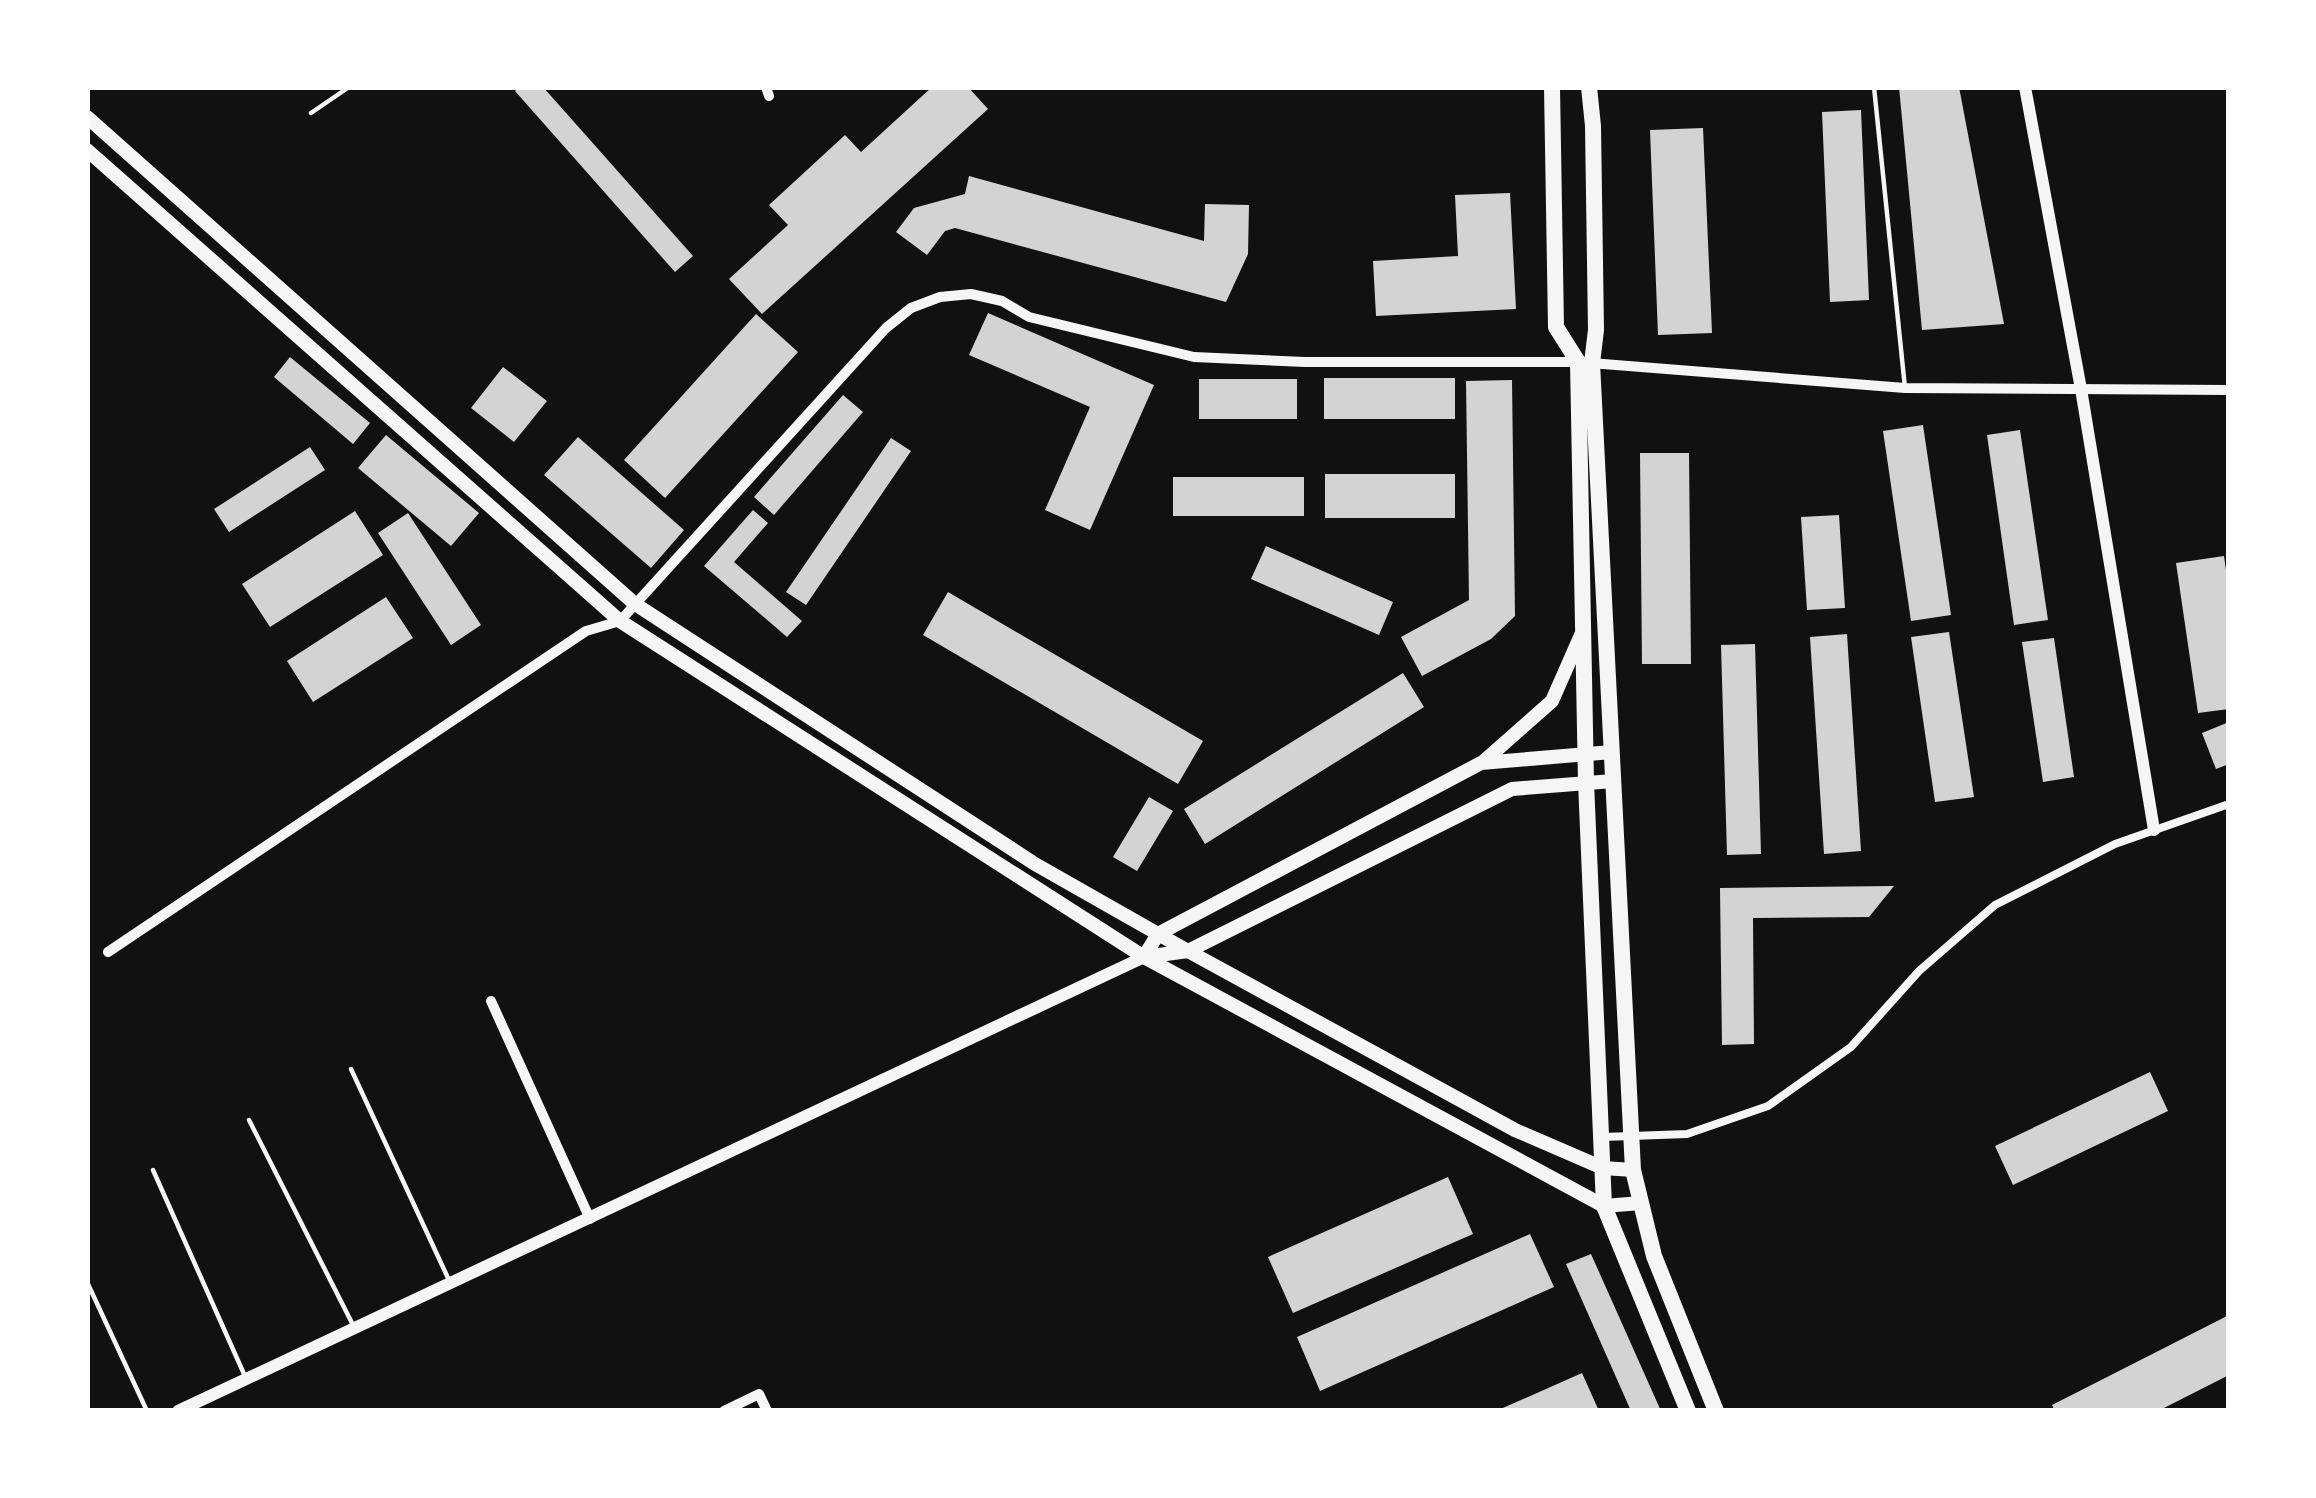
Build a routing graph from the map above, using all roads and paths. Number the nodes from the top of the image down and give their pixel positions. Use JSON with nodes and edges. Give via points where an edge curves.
{"nodes":[{"id":1,"x":349,"y":87,"type":"edge"},
{"id":2,"x":1552,"y":87,"type":"edge"},
{"id":3,"x":1589,"y":87,"type":"edge"},
{"id":4,"x":1874,"y":87,"type":"edge"},
{"id":5,"x":2025,"y":87,"type":"edge"},
{"id":6,"x":311,"y":113,"type":"dead end"},
{"id":7,"x":87,"y":117,"type":"edge"},
{"id":8,"x":87,"y":150,"type":"edge"},
{"id":9,"x":1585,"y":362,"type":"junction"},
{"id":10,"x":1905,"y":388,"type":"junction"},
{"id":11,"x":2080,"y":388,"type":"junction"},
{"id":12,"x":2229,"y":390,"type":"edge"},
{"id":13,"x":635,"y":604,"type":"junction"},
{"id":14,"x":620,"y":621,"type":"junction"},
{"id":15,"x":1583,"y":631,"type":"junction"},
{"id":16,"x":1612,"y":752,"type":"junction"},
{"id":17,"x":1586,"y":754,"type":"junction"},
{"id":18,"x":1481,"y":763,"type":"junction"},
{"id":19,"x":1613,"y":781,"type":"junction"},
{"id":20,"x":1586,"y":782,"type":"junction"},
{"id":21,"x":2229,"y":804,"type":"edge"},
{"id":22,"x":2154,"y":830,"type":"junction"},
{"id":23,"x":1158,"y":934,"type":"junction"},
{"id":24,"x":1188,"y":951,"type":"junction"},
{"id":25,"x":108,"y":952,"type":"dead end"},
{"id":26,"x":1144,"y":957,"type":"junction"},
{"id":27,"x":491,"y":1000,"type":"dead end"},
{"id":28,"x":351,"y":1069,"type":"dead end"},
{"id":29,"x":249,"y":1120,"type":"dead end"},
{"id":30,"x":1631,"y":1136,"type":"junction"},
{"id":31,"x":1602,"y":1137,"type":"junction"},
{"id":32,"x":1603,"y":1168,"type":"junction"},
{"id":33,"x":153,"y":1170,"type":"dead end"},
{"id":34,"x":1633,"y":1170,"type":"junction"},
{"id":35,"x":1641,"y":1203,"type":"junction"},
{"id":36,"x":1604,"y":1206,"type":"junction"},
{"id":37,"x":590,"y":1219,"type":"junction"},
{"id":38,"x":87,"y":1282,"type":"edge"},
{"id":39,"x":451,"y":1283,"type":"junction"},
{"id":40,"x":354,"y":1328,"type":"junction"},
{"id":41,"x":246,"y":1379,"type":"junction"},
{"id":42,"x":147,"y":1411,"type":"edge"},
{"id":43,"x":178,"y":1411,"type":"edge"},
{"id":44,"x":724,"y":1411,"type":"edge"},
{"id":45,"x":767,"y":1411,"type":"edge"},
{"id":46,"x":1688,"y":1411,"type":"edge"},
{"id":47,"x":1716,"y":1411,"type":"edge"}],
"edges":[{"from":1,"to":6,"type":"lane"},
{"from":2,"to":9,"type":"main road","via":[[1556,327]]},
{"from":3,"to":9,"type":"main road","via":[[1596,330]]},
{"from":4,"to":10,"type":"lane"},
{"from":5,"to":11,"type":"street"},
{"from":7,"to":13,"type":"main road"},
{"from":8,"to":14,"type":"main road"},
{"from":9,"to":10,"type":"street"},
{"from":9,"to":13,"type":"street","via":[[1193,357],[1029,316],[1002,301],[940,297],[886,328]]},
{"from":9,"to":15,"type":"main road"},
{"from":9,"to":16,"type":"main road"},
{"from":10,"to":11,"type":"street"},
{"from":11,"to":12,"type":"street"},
{"from":11,"to":22,"type":"street"},
{"from":13,"to":14,"type":"street"},
{"from":13,"to":23,"type":"main road","via":[[1035,864]]},
{"from":14,"to":25,"type":"street","via":[[586,631]]},
{"from":14,"to":26,"type":"main road"},
{"from":15,"to":17,"type":"main road"},
{"from":15,"to":18,"type":"main road","via":[[1552,701]]},
{"from":16,"to":17,"type":"main road"},
{"from":16,"to":19,"type":"main road"},
{"from":17,"to":18,"type":"main road"},
{"from":17,"to":20,"type":"main road"},
{"from":18,"to":23,"type":"main road"},
{"from":19,"to":20,"type":"main road"},
{"from":19,"to":30,"type":"main road"},
{"from":20,"to":24,"type":"main road","via":[[1512,789]]},
{"from":20,"to":31,"type":"main road"},
{"from":21,"to":22,"type":"street"},
{"from":22,"to":30,"type":"street","via":[[1995,905],[1919,971],[1851,1047],[1768,1106],[1687,1134]]},
{"from":23,"to":24,"type":"main road"},
{"from":23,"to":26,"type":"main road"},
{"from":24,"to":26,"type":"main road"},
{"from":24,"to":32,"type":"main road","via":[[1515,1130]]},
{"from":26,"to":36,"type":"main road"},
{"from":26,"to":37,"type":"street"},
{"from":27,"to":37,"type":"street"},
{"from":28,"to":39,"type":"lane"},
{"from":29,"to":40,"type":"lane"},
{"from":30,"to":31,"type":"street"},
{"from":30,"to":34,"type":"main road"},
{"from":31,"to":32,"type":"main road"},
{"from":32,"to":34,"type":"main road"},
{"from":32,"to":36,"type":"main road"},
{"from":33,"to":41,"type":"lane"},
{"from":34,"to":35,"type":"main road"},
{"from":35,"to":36,"type":"main road"},
{"from":35,"to":47,"type":"main road"},
{"from":36,"to":46,"type":"main road"},
{"from":37,"to":39,"type":"street"},
{"from":38,"to":42,"type":"lane"},
{"from":39,"to":40,"type":"street"},
{"from":40,"to":41,"type":"street"},
{"from":41,"to":43,"type":"street"},
{"from":44,"to":45,"type":"street","via":[[759,1394]]}]}
